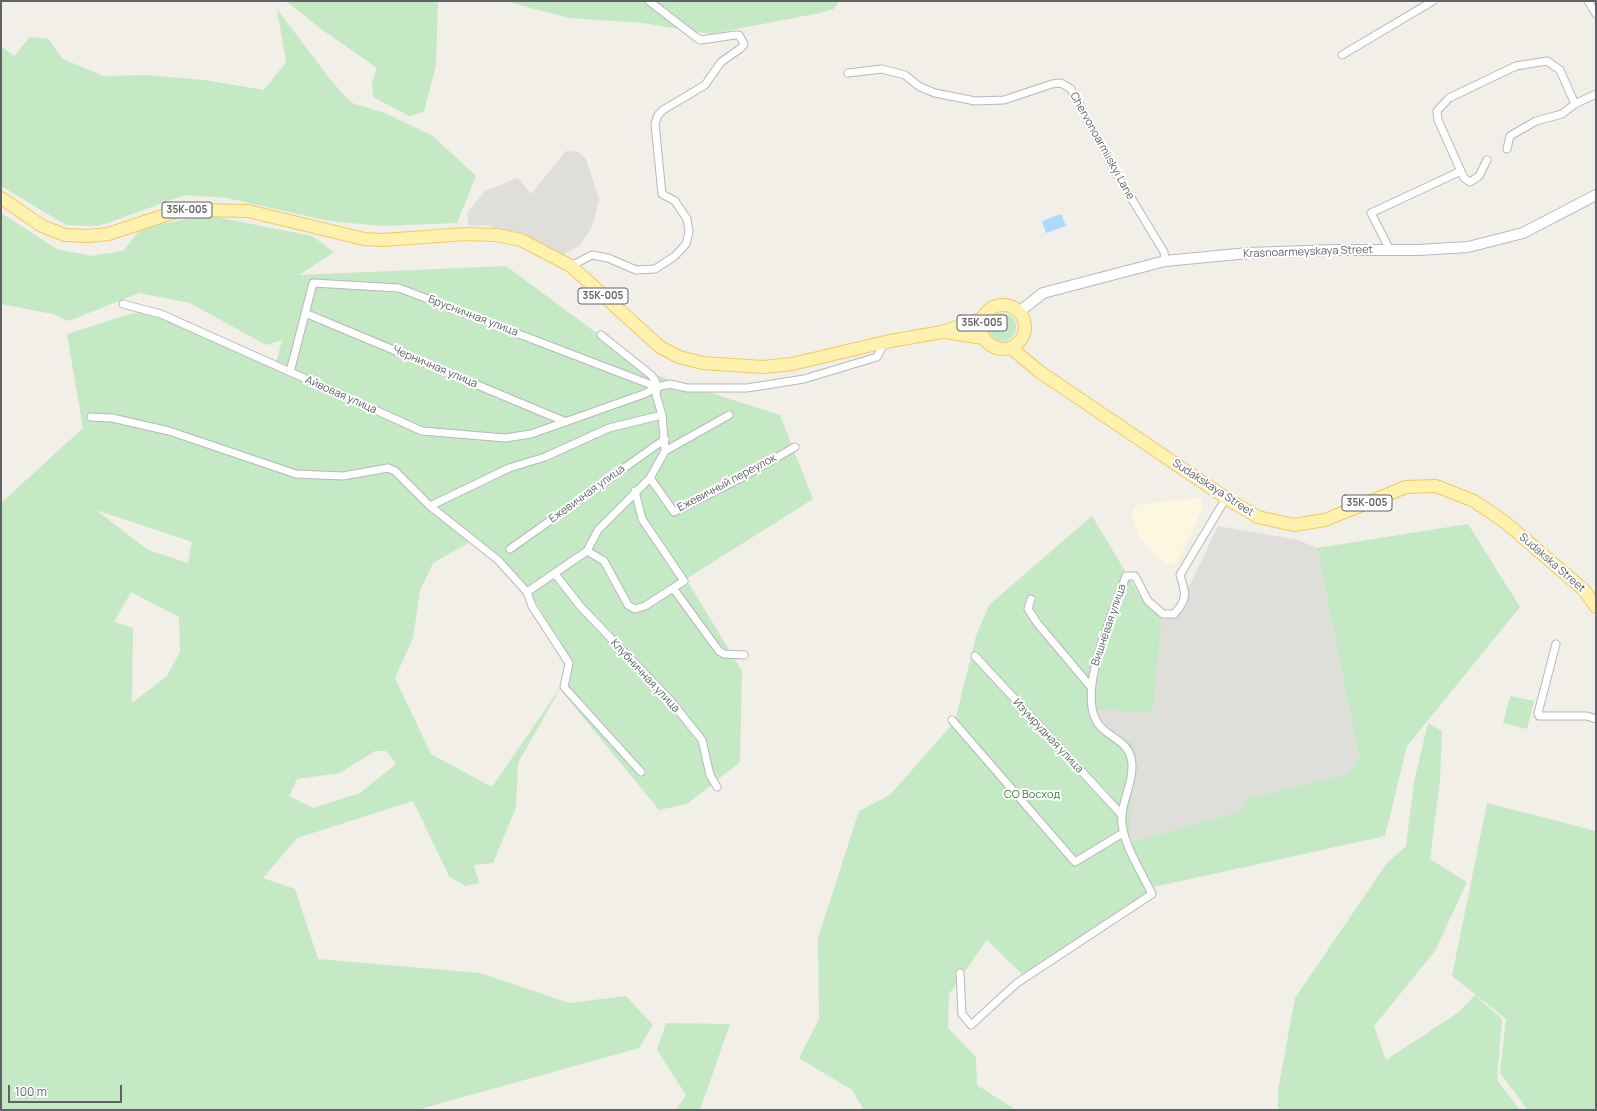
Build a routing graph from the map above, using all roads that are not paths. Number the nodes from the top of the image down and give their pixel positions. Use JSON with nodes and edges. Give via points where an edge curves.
{"nodes":[{"id":1,"x":649,"y":1,"type":"edge"},
{"id":2,"x":1433,"y":1,"type":"edge"},
{"id":3,"x":1588,"y":1,"type":"edge"},
{"id":4,"x":1596,"y":14,"type":"edge"},
{"id":5,"x":1342,"y":55,"type":"dead end"},
{"id":6,"x":848,"y":73,"type":"dead end"},
{"id":7,"x":1596,"y":94,"type":"edge"},
{"id":8,"x":1575,"y":104,"type":"junction"},
{"id":9,"x":1507,"y":149,"type":"dead end"},
{"id":10,"x":1487,"y":160,"type":"dead end"},
{"id":11,"x":1461,"y":171,"type":"junction"},
{"id":12,"x":1596,"y":195,"type":"edge"},
{"id":13,"x":1,"y":198,"type":"edge"},
{"id":14,"x":1390,"y":250,"type":"junction"},
{"id":15,"x":1165,"y":261,"type":"junction"},
{"id":16,"x":571,"y":266,"type":"junction"},
{"id":17,"x":123,"y":304,"type":"dead end"},
{"id":18,"x":1019,"y":312,"type":"junction"},
{"id":19,"x":305,"y":313,"type":"junction"},
{"id":20,"x":983,"y":318,"type":"junction"},
{"id":21,"x":942,"y":332,"type":"junction"},
{"id":22,"x":601,"y":335,"type":"dead end"},
{"id":23,"x":983,"y":338,"type":"junction"},
{"id":24,"x":885,"y":342,"type":"junction"},
{"id":25,"x":1011,"y":348,"type":"junction"},
{"id":26,"x":290,"y":372,"type":"junction"},
{"id":27,"x":656,"y":387,"type":"junction"},
{"id":28,"x":662,"y":415,"type":"junction"},
{"id":29,"x":729,"y":415,"type":"dead end"},
{"id":30,"x":91,"y":417,"type":"dead end"},
{"id":31,"x":566,"y":422,"type":"junction"},
{"id":32,"x":665,"y":439,"type":"junction"},
{"id":33,"x":795,"y":447,"type":"dead end"},
{"id":34,"x":665,"y":451,"type":"junction"},
{"id":35,"x":650,"y":478,"type":"junction"},
{"id":36,"x":635,"y":492,"type":"junction"},
{"id":37,"x":1226,"y":498,"type":"junction"},
{"id":38,"x":430,"y":506,"type":"junction"},
{"id":39,"x":510,"y":549,"type":"dead end"},
{"id":40,"x":587,"y":551,"type":"junction"},
{"id":41,"x":555,"y":574,"type":"junction"},
{"id":42,"x":673,"y":588,"type":"junction"},
{"id":43,"x":528,"y":592,"type":"junction"},
{"id":44,"x":1031,"y":598,"type":"dead end"},
{"id":45,"x":1596,"y":606,"type":"edge"},
{"id":46,"x":1556,"y":644,"type":"dead end"},
{"id":47,"x":744,"y":655,"type":"dead end"},
{"id":48,"x":975,"y":656,"type":"dead end"},
{"id":49,"x":1091,"y":686,"type":"junction"},
{"id":50,"x":1596,"y":719,"type":"edge"},
{"id":51,"x":952,"y":720,"type":"dead end"},
{"id":52,"x":641,"y":772,"type":"dead end"},
{"id":53,"x":717,"y":787,"type":"dead end"},
{"id":54,"x":1122,"y":815,"type":"junction"},
{"id":55,"x":1123,"y":833,"type":"junction"},
{"id":56,"x":960,"y":973,"type":"dead end"}],
"edges":[{"from":1,"to":16,"type":"street","via":[[696,38],[701,40],[739,35],[744,44],[721,62],[704,86],[658,115],[655,124],[662,194],[676,201],[687,219],[689,232],[686,244],[675,256],[655,269],[636,270],[608,258],[592,255]]},
{"from":2,"to":5,"type":"street"},
{"from":3,"to":4,"type":"street"},
{"from":6,"to":15,"type":"street","name":"Chervonoarmiiskyi Lane","via":[[882,69],[904,75],[920,87],[935,93],[975,101],[1004,100],[1052,84],[1066,85],[1071,89],[1116,173],[1164,252]]},
{"from":7,"to":8,"type":"street"},
{"from":8,"to":9,"type":"street","via":[[1562,114],[1536,121],[1510,136]]},
{"from":8,"to":11,"type":"street","via":[[1560,70],[1547,61],[1516,66],[1449,98],[1437,111],[1438,120]]},
{"from":10,"to":11,"type":"street","via":[[1479,176],[1470,182],[1464,178]]},
{"from":11,"to":14,"type":"street","via":[[1371,213]]},
{"from":12,"to":14,"type":"main road","name":"Krasnoarmeyskaya Street","via":[[1523,233],[1468,247]]},
{"from":13,"to":16,"type":"main road","number":"35К-005","via":[[42,226],[65,234],[108,234],[178,211],[248,211],[364,239],[496,235],[521,240]]},
{"from":14,"to":15,"type":"main road","name":"Krasnoarmeyskaya Street","via":[[1248,253]]},
{"from":15,"to":18,"type":"main road","name":"Krasnoarmeyskaya Street","via":[[1042,293]]},
{"from":16,"to":24,"type":"main road","number":"35К-005","via":[[660,347],[679,357],[704,363],[763,367],[818,359]]},
{"from":17,"to":26,"type":"street","name":"Айвовая улица","via":[[161,314]]},
{"from":18,"to":20,"type":"main road","number":"35К-005","via":[[1006,305],[992,308]]},
{"from":18,"to":25,"type":"main road","number":"35К-005","via":[[1025,325],[1022,339]]},
{"from":19,"to":26,"type":"street"},
{"from":19,"to":27,"type":"street","name":"Брусничная улица","via":[[313,283],[399,288]]},
{"from":19,"to":31,"type":"street","name":"Черничная улица"},
{"from":20,"to":21,"type":"main road","number":"35К-005"},
{"from":20,"to":23,"type":"main road","number":"35К-005"},
{"from":21,"to":23,"type":"main road","number":"35К-005"},
{"from":21,"to":24,"type":"main road","number":"35К-005"},
{"from":22,"to":27,"type":"street","via":[[651,375]]},
{"from":23,"to":25,"type":"main road","number":"35К-005","via":[[990,346],[1000,349]]},
{"from":24,"to":27,"type":"street","via":[[877,357],[804,379],[747,388],[687,388],[670,384]]},
{"from":25,"to":37,"type":"main road","name":"Sudakskaya Street","number":"35К-005","via":[[1040,372]]},
{"from":26,"to":31,"type":"street","name":"Айвовая улица","via":[[422,431],[505,438],[531,434]]},
{"from":27,"to":28,"type":"street"},
{"from":27,"to":31,"type":"street","name":"Айвовая улица","via":[[644,394]]},
{"from":28,"to":32,"type":"street"},
{"from":28,"to":38,"type":"street","via":[[609,428],[545,457],[509,468]]},
{"from":29,"to":34,"type":"street"},
{"from":30,"to":38,"type":"street","via":[[112,418],[169,431],[296,474],[343,476],[388,468],[395,471]]},
{"from":32,"to":34,"type":"street"},
{"from":32,"to":39,"type":"street","name":"Ежевичная улица"},
{"from":33,"to":35,"type":"street","name":"Ежевичный переулок","via":[[674,512]]},
{"from":34,"to":35,"type":"street"},
{"from":35,"to":36,"type":"street"},
{"from":36,"to":40,"type":"street","via":[[598,530]]},
{"from":36,"to":42,"type":"street","via":[[642,519],[684,581]]},
{"from":37,"to":45,"type":"main road","name":"Sudakskaya Street","number":"35К-005","via":[[1258,517],[1294,525],[1325,520],[1406,487],[1436,486],[1474,501],[1505,522],[1584,590]]},
{"from":37,"to":49,"type":"street","name":"Вишнёвая улица","via":[[1180,575],[1186,592],[1182,605],[1174,614],[1163,614],[1148,601],[1135,576],[1126,576],[1096,661]]},
{"from":38,"to":43,"type":"street","via":[[498,560]]},
{"from":40,"to":41,"type":"street"},
{"from":40,"to":42,"type":"street","via":[[604,561],[628,605],[635,609],[645,606]]},
{"from":41,"to":43,"type":"street"},
{"from":41,"to":53,"type":"street","name":"Клубничная улица","via":[[581,607],[670,700],[702,740],[710,775]]},
{"from":42,"to":47,"type":"street","via":[[719,651],[724,654]]},
{"from":43,"to":52,"type":"street","via":[[532,606],[569,663],[564,687]]},
{"from":44,"to":49,"type":"street","via":[[1028,609],[1038,624]]},
{"from":46,"to":50,"type":"street","via":[[1539,716],[1587,716]]},
{"from":48,"to":54,"type":"street","name":"Изумрудная улица"},
{"from":49,"to":54,"type":"street","name":"Вишнёвая улица","via":[[1097,723],[1130,751],[1130,787]]},
{"from":51,"to":55,"type":"street","via":[[1075,862]]},
{"from":54,"to":55,"type":"street","name":"Вишнёвая улица"},
{"from":55,"to":56,"type":"street","via":[[1152,894],[1017,983],[971,1025],[962,1014]]}]}
